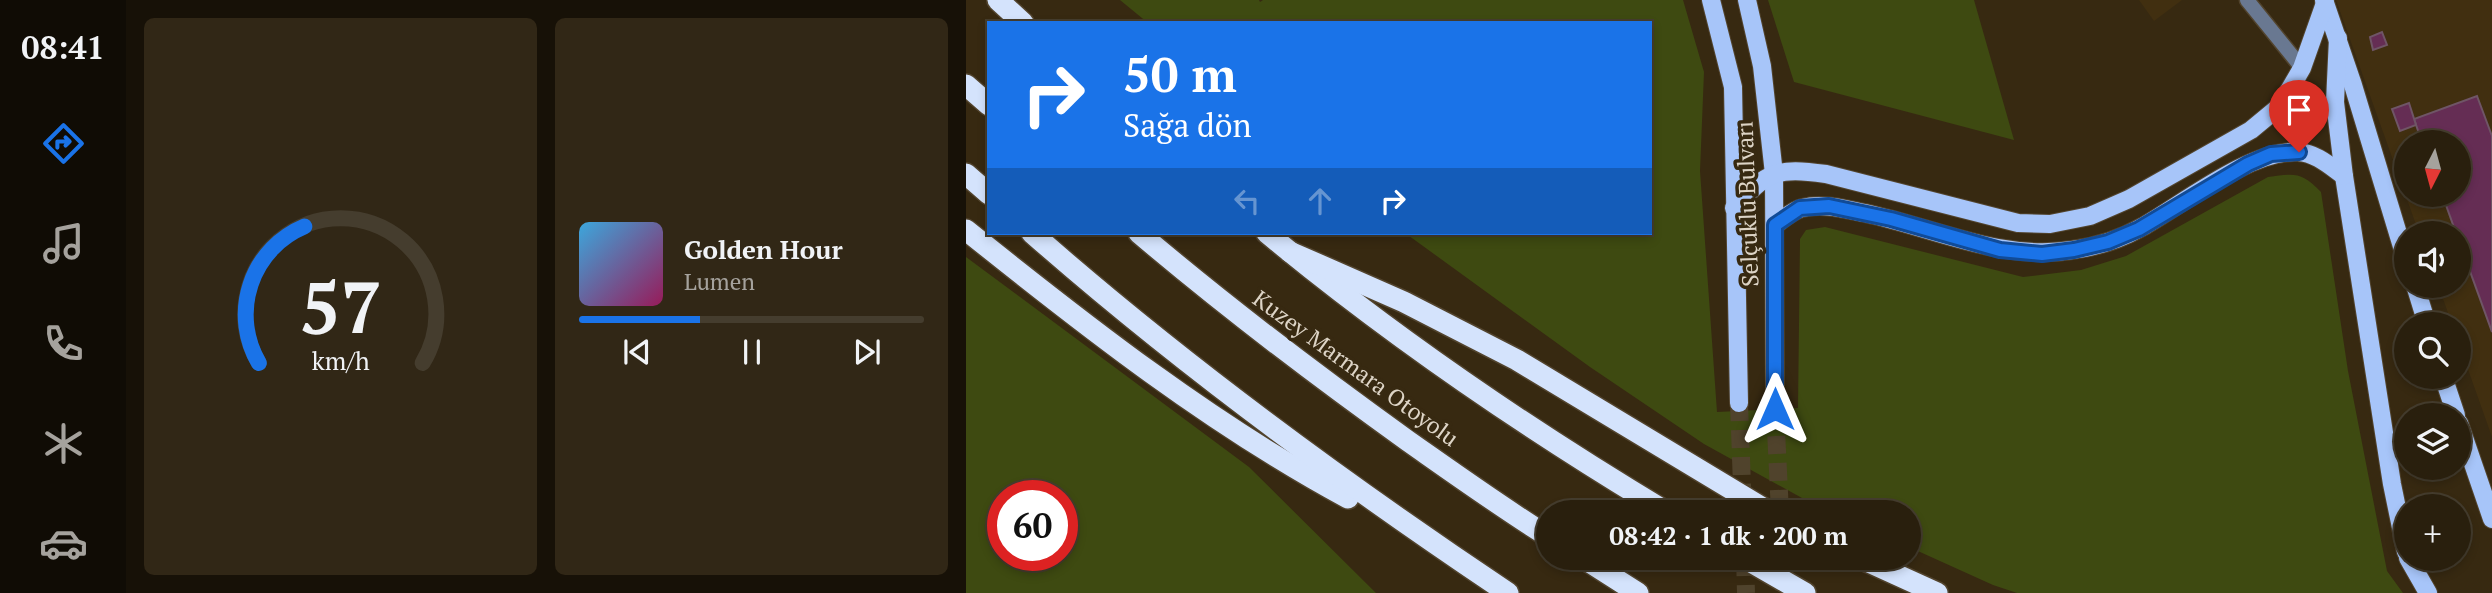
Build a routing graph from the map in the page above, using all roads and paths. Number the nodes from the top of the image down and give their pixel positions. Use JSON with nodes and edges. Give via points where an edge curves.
{"nodes":[{"id":1,"x":998,"y":0,"type":"edge"},
{"id":2,"x":1711,"y":0,"type":"edge"},
{"id":3,"x":1747,"y":0,"type":"edge"},
{"id":4,"x":2247,"y":0,"type":"edge"},
{"id":5,"x":2324,"y":1,"type":"edge"},
{"id":6,"x":1021,"y":21,"type":"edge"},
{"id":7,"x":2338,"y":38,"type":"junction"},
{"id":8,"x":2301,"y":68,"type":"junction"},
{"id":9,"x":966,"y":85,"type":"edge"},
{"id":10,"x":987,"y":103,"type":"edge"},
{"id":11,"x":966,"y":174,"type":"edge"},
{"id":12,"x":1774,"y":174,"type":"junction"},
{"id":13,"x":2344,"y":176,"type":"junction"},
{"id":14,"x":987,"y":192,"type":"edge"},
{"id":15,"x":1734,"y":208,"type":"junction"},
{"id":16,"x":2394,"y":221,"type":"edge"},
{"id":17,"x":1775,"y":225,"type":"junction"},
{"id":18,"x":966,"y":230,"type":"edge"},
{"id":19,"x":1034,"y":235,"type":"edge"},
{"id":20,"x":1141,"y":235,"type":"edge"},
{"id":21,"x":1269,"y":235,"type":"edge"},
{"id":22,"x":1290,"y":252,"type":"junction"},
{"id":23,"x":1739,"y":403,"type":"tunnel mouth"},
{"id":24,"x":1775,"y":409,"type":"tunnel mouth"},
{"id":25,"x":2471,"y":458,"type":"edge"},
{"id":26,"x":2394,"y":494,"type":"edge"},
{"id":27,"x":1647,"y":500,"type":"edge"},
{"id":28,"x":1749,"y":500,"type":"edge"},
{"id":29,"x":2492,"y":519,"type":"edge"},
{"id":30,"x":1536,"y":529,"type":"edge"},
{"id":31,"x":1433,"y":543,"type":"junction"},
{"id":32,"x":1602,"y":570,"type":"edge"},
{"id":33,"x":1765,"y":570,"type":"edge"},
{"id":34,"x":1886,"y":570,"type":"edge"},
{"id":35,"x":2415,"y":571,"type":"edge"},
{"id":36,"x":1508,"y":593,"type":"edge"},
{"id":37,"x":1638,"y":593,"type":"edge"},
{"id":38,"x":1805,"y":593,"type":"edge"},
{"id":39,"x":1937,"y":593,"type":"edge"},
{"id":40,"x":2428,"y":593,"type":"edge"}],
"edges":[{"from":1,"to":6,"type":"highway"},
{"from":2,"to":15,"type":"main road","name":"Selçuklu Bulvarı","via":[[1733,87]]},
{"from":3,"to":12,"type":"main road","name":"Selçuklu Bulvarı","via":[[1762,66]]},
{"from":4,"to":8,"type":"lane"},
{"from":5,"to":7,"type":"main road"},
{"from":5,"to":8,"type":"main road"},
{"from":7,"to":13,"type":"main road","via":[[2335,102]]},
{"from":7,"to":16,"type":"main road"},
{"from":8,"to":12,"type":"main road","via":[[2280,106],[2251,130],[2129,200],[2090,216],[2050,224],[2018,223],[1826,174]]},
{"from":9,"to":10,"type":"highway"},
{"from":11,"to":14,"type":"highway"},
{"from":12,"to":15,"type":"main road","via":[[1757,182]]},
{"from":12,"to":17,"type":"main road","name":"Selçuklu Bulvarı"},
{"from":13,"to":17,"type":"main road","via":[[2320,159],[2299,152],[2271,154],[2139,229],[2108,242],[2042,254],[2000,250],[1829,206],[1800,208]]},
{"from":13,"to":26,"type":"main road"},
{"from":15,"to":23,"type":"main road","name":"Selçuklu Bulvarı"},
{"from":17,"to":24,"type":"main road","name":"Selçuklu Bulvarı"},
{"from":18,"to":31,"type":"highway","via":[[1126,355],[1287,465]]},
{"from":19,"to":31,"type":"highway","via":[[1111,303],[1253,413]]},
{"from":20,"to":30,"type":"highway","name":"Kuzey Marmara Otoyolu","via":[[1345,396]]},
{"from":21,"to":22,"type":"highway"},
{"from":22,"to":27,"type":"highway","via":[[1562,447]]},
{"from":22,"to":28,"type":"highway","via":[[1404,302],[1517,360]]},
{"from":25,"to":29,"type":"main road"},
{"from":31,"to":36,"type":"highway"},
{"from":32,"to":37,"type":"highway"},
{"from":33,"to":38,"type":"highway"},
{"from":34,"to":39,"type":"highway"},
{"from":35,"to":40,"type":"main road"}]}
